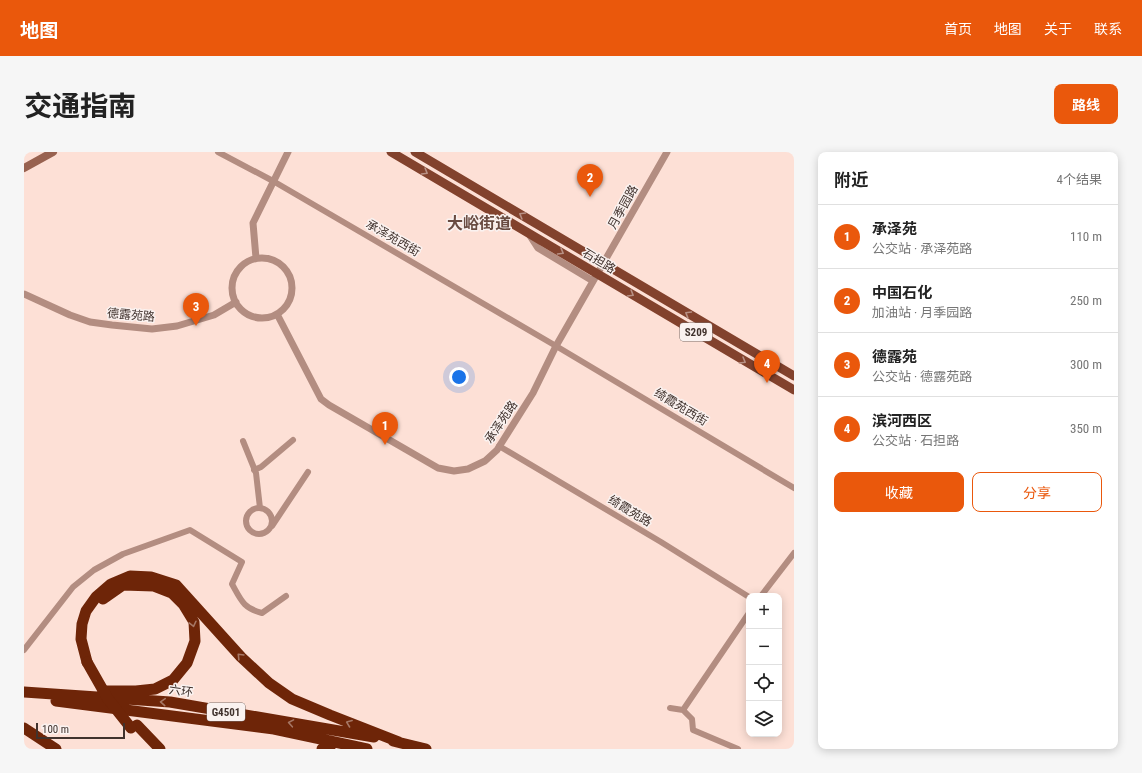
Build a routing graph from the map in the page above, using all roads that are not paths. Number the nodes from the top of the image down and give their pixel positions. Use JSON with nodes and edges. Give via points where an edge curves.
{"nodes":[{"id":1,"x":53,"y":152,"type":"edge"},
{"id":2,"x":218,"y":152,"type":"edge"},
{"id":3,"x":288,"y":152,"type":"edge"},
{"id":4,"x":391,"y":152,"type":"edge"},
{"id":5,"x":415,"y":152,"type":"edge"},
{"id":6,"x":666,"y":152,"type":"edge"},
{"id":7,"x":24,"y":168,"type":"edge"},
{"id":8,"x":273,"y":181,"type":"junction"},
{"id":9,"x":256,"y":258,"type":"junction"},
{"id":10,"x":604,"y":263,"type":"junction"},
{"id":11,"x":595,"y":278,"type":"junction"},
{"id":12,"x":24,"y":294,"type":"edge"},
{"id":13,"x":236,"y":302,"type":"junction"},
{"id":14,"x":277,"y":314,"type":"junction"},
{"id":15,"x":556,"y":346,"type":"junction"},
{"id":16,"x":794,"y":376,"type":"edge"},
{"id":17,"x":794,"y":390,"type":"edge"},
{"id":18,"x":243,"y":440,"type":"dead end"},
{"id":19,"x":293,"y":440,"type":"dead end"},
{"id":20,"x":499,"y":446,"type":"junction"},
{"id":21,"x":254,"y":470,"type":"junction"},
{"id":22,"x":308,"y":472,"type":"dead end"},
{"id":23,"x":794,"y":488,"type":"edge"},
{"id":24,"x":260,"y":508,"type":"junction"},
{"id":25,"x":271,"y":527,"type":"junction"},
{"id":26,"x":794,"y":553,"type":"edge"},
{"id":27,"x":763,"y":593,"type":"edge"},
{"id":28,"x":746,"y":594,"type":"edge"},
{"id":29,"x":286,"y":596,"type":"dead end"},
{"id":30,"x":746,"y":617,"type":"edge"},
{"id":31,"x":24,"y":650,"type":"edge"},
{"id":32,"x":89,"y":661,"type":"junction"},
{"id":33,"x":24,"y":692,"type":"edge"},
{"id":34,"x":24,"y":698,"type":"edge"},
{"id":35,"x":670,"y":708,"type":"dead end"},
{"id":36,"x":683,"y":710,"type":"junction"},
{"id":37,"x":134,"y":727,"type":"junction"},
{"id":38,"x":24,"y":728,"type":"edge"},
{"id":39,"x":399,"y":742,"type":"junction"},
{"id":40,"x":56,"y":749,"type":"edge"},
{"id":41,"x":150,"y":749,"type":"edge"},
{"id":42,"x":160,"y":749,"type":"edge"},
{"id":43,"x":322,"y":749,"type":"edge"},
{"id":44,"x":330,"y":749,"type":"edge"},
{"id":45,"x":368,"y":749,"type":"edge"},
{"id":46,"x":426,"y":749,"type":"edge"},
{"id":47,"x":738,"y":749,"type":"edge"}],
"edges":[{"from":1,"to":7,"type":"main road"},
{"from":2,"to":8,"type":"street","name":"承泽苑西街"},
{"from":3,"to":8,"type":"street"},
{"from":4,"to":11,"type":"main road","name":"石担路","number":"S209","one_way":true,"via":[[529,233]]},
{"from":10,"to":5,"type":"main road","name":"石担路","number":"S209","one_way":true},
{"from":6,"to":10,"type":"street","name":"月季园路"},
{"from":8,"to":9,"type":"street","via":[[253,223]]},
{"from":8,"to":15,"type":"street","name":"承泽苑西街"},
{"from":9,"to":13,"type":"street","via":[[241,266],[236,274],[232,283]]},
{"from":9,"to":14,"type":"street","via":[[269,258],[278,262],[291,278],[290,298]]},
{"from":10,"to":11,"type":"street","name":"月季园路"},
{"from":16,"to":10,"type":"main road","name":"石担路","number":"S209","one_way":true},
{"from":11,"to":15,"type":"street","name":"承泽苑路"},
{"from":11,"to":17,"type":"main road","name":"石担路","number":"S209","one_way":true},
{"from":12,"to":13,"type":"street","name":"德露苑路","via":[[90,322],[152,329],[177,326],[214,315]]},
{"from":13,"to":14,"type":"street","via":[[249,315],[263,318]]},
{"from":14,"to":20,"type":"street","name":"承泽苑路","via":[[321,399],[329,405],[438,468],[454,471],[468,469],[485,461]]},
{"from":15,"to":20,"type":"street","name":"承泽苑路","via":[[533,393]]},
{"from":15,"to":23,"type":"street","name":"绮霞苑西街"},
{"from":18,"to":21,"type":"street"},
{"from":19,"to":21,"type":"street","via":[[262,467]]},
{"from":20,"to":28,"type":"street","name":"绮霞苑路"},
{"from":21,"to":24,"type":"street"},
{"from":22,"to":25,"type":"street"},
{"from":24,"to":25,"type":"street","via":[[271,515]]},
{"from":24,"to":25,"type":"street","via":[[248,513],[246,526],[256,535],[265,534]]},
{"from":26,"to":27,"type":"street"},
{"from":29,"to":31,"type":"street","via":[[262,613],[251,610],[232,584],[242,562],[190,530],[123,554],[94,570],[73,587]]},
{"from":30,"to":36,"type":"street"},
{"from":32,"to":33,"type":"highway","one_way":true,"via":[[88,628],[92,614],[102,599],[123,585],[154,586],[172,594],[183,604],[194,622],[195,641],[187,663],[173,680],[155,689]]},
{"from":32,"to":37,"type":"highway"},
{"from":39,"to":32,"type":"highway","one_way":true,"via":[[292,699],[269,683],[240,657],[176,585],[151,577],[130,576],[111,584],[96,597],[86,611],[82,624],[81,639]]},
{"from":39,"to":33,"type":"highway","name":"六环","number":"G4501","one_way":true,"via":[[170,702]]},
{"from":34,"to":45,"type":"highway","number":"G4501","via":[[274,729]]},
{"from":35,"to":36,"type":"street"},
{"from":36,"to":47,"type":"street","via":[[692,719],[693,730]]},
{"from":37,"to":41,"type":"highway"},
{"from":37,"to":42,"type":"highway"},
{"from":38,"to":40,"type":"highway"},
{"from":39,"to":46,"type":"highway","name":"六环","number":"G4501"},
{"from":43,"to":44,"type":"highway"}]}
